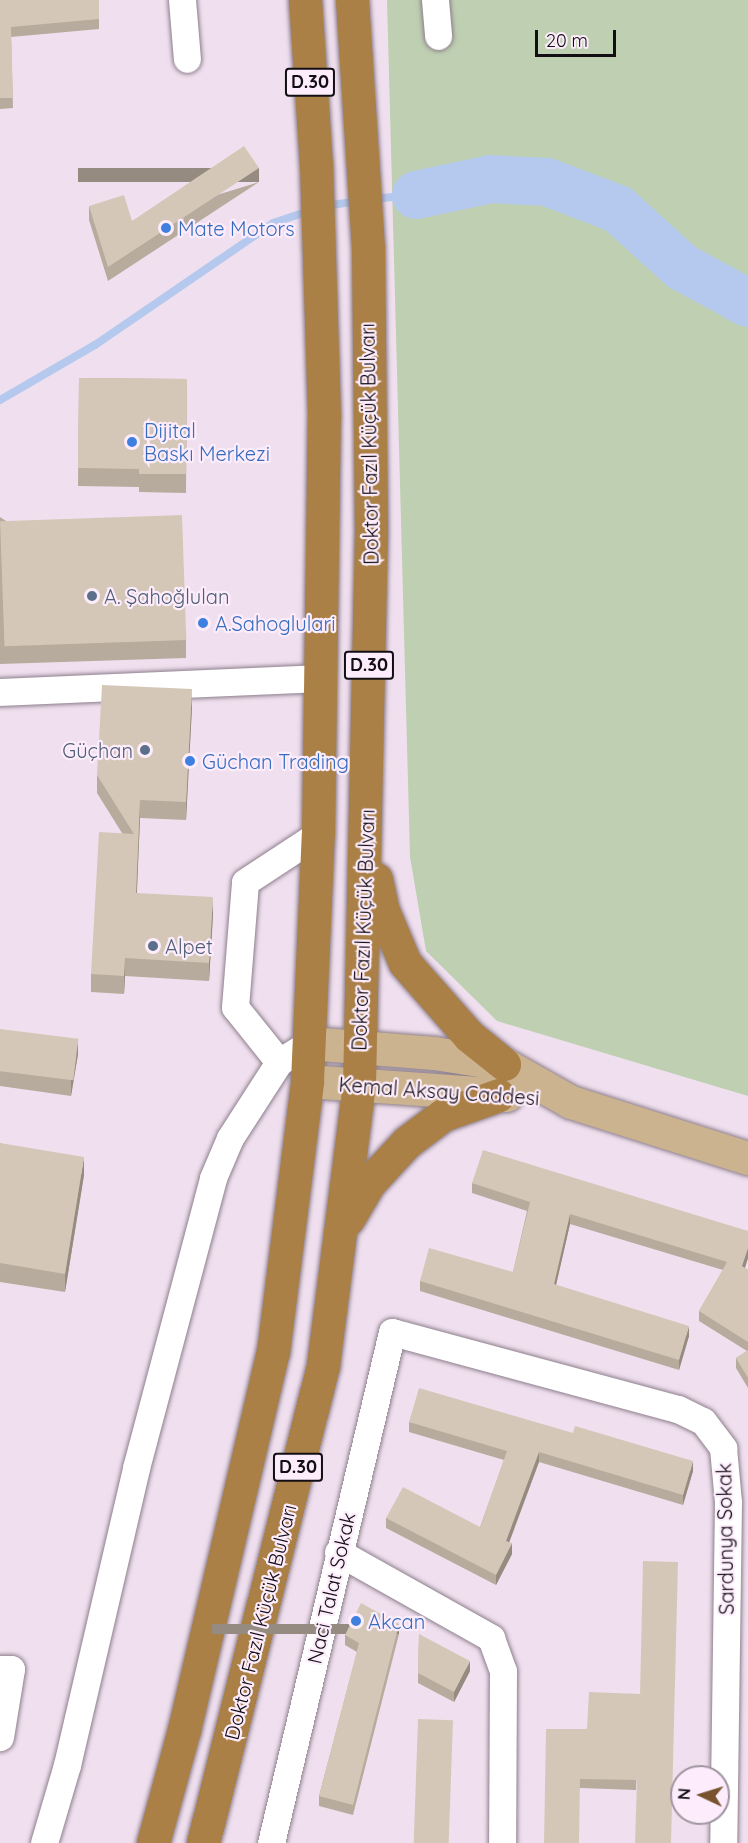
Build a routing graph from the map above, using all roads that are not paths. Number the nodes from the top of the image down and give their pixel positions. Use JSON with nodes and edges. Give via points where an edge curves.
{"nodes":[{"id":1,"x":182,"y":0,"type":"edge"},
{"id":2,"x":305,"y":0,"type":"edge"},
{"id":3,"x":352,"y":0,"type":"edge"},
{"id":4,"x":435,"y":0,"type":"edge"},
{"id":5,"x":438,"y":36,"type":"dead end"},
{"id":6,"x":187,"y":59,"type":"dead end"},
{"id":7,"x":320,"y":678,"type":"junction"},
{"id":8,"x":0,"y":692,"type":"edge"},
{"id":9,"x":318,"y":834,"type":"junction"},
{"id":10,"x":366,"y":834,"type":"junction"},
{"id":11,"x":309,"y":1043,"type":"junction"},
{"id":12,"x":361,"y":1046,"type":"junction"},
{"id":13,"x":279,"y":1062,"type":"junction"},
{"id":14,"x":502,"y":1079,"type":"junction"},
{"id":15,"x":307,"y":1081,"type":"junction"},
{"id":16,"x":359,"y":1084,"type":"junction"},
{"id":17,"x":748,"y":1158,"type":"edge"},
{"id":18,"x":342,"y":1230,"type":"junction"},
{"id":19,"x":392,"y":1332,"type":"joint"},
{"id":20,"x":338,"y":1552,"type":"junction"},
{"id":21,"x":0,"y":1669,"type":"edge"},
{"id":22,"x":738,"y":1696,"type":"edge"},
{"id":23,"x":0,"y":1737,"type":"edge"},
{"id":24,"x":44,"y":1843,"type":"edge"},
{"id":25,"x":153,"y":1843,"type":"edge"},
{"id":26,"x":203,"y":1843,"type":"edge"},
{"id":27,"x":271,"y":1843,"type":"edge"},
{"id":28,"x":502,"y":1843,"type":"edge"},
{"id":29,"x":723,"y":1843,"type":"edge"}],
"edges":[{"from":1,"to":6,"type":"street"},
{"from":2,"to":7,"type":"highway","number":"D.30","via":[[316,165],[324,416]]},
{"from":3,"to":10,"type":"highway","name":"Doktor Fazıl Küçük Bulvarı","number":"D.30","via":[[368,248],[371,532]]},
{"from":4,"to":5,"type":"street"},
{"from":7,"to":8,"type":"street"},
{"from":7,"to":9,"type":"highway","number":"D.30"},
{"from":9,"to":11,"type":"highway","number":"D.30"},
{"from":9,"to":13,"type":"street","via":[[244,882],[235,1007]]},
{"from":10,"to":12,"type":"highway","name":"Doktor Fazıl Küçük Bulvarı","number":"D.30"},
{"from":10,"to":14,"type":"highway","via":[[383,911],[405,963]]},
{"from":11,"to":12,"type":"main road","name":"Kemal Aksay Caddesi"},
{"from":11,"to":13,"type":"street"},
{"from":11,"to":15,"type":"highway","number":"D.30"},
{"from":12,"to":14,"type":"main road","name":"Kemal Aksay Caddesi"},
{"from":12,"to":16,"type":"highway","name":"Doktor Fazıl Küçük Bulvarı","number":"D.30"},
{"from":13,"to":24,"type":"street","via":[[230,1138],[213,1178],[136,1468],[67,1766]]},
{"from":14,"to":16,"type":"main road","name":"Kemal Aksay Caddesi"},
{"from":14,"to":17,"type":"main road","name":"Kemal Aksay Caddesi"},
{"from":14,"to":18,"type":"highway","via":[[407,1142],[369,1183]]},
{"from":15,"to":16,"type":"main road","name":"Kemal Aksay Caddesi"},
{"from":15,"to":25,"type":"highway","number":"D.30","via":[[273,1352],[184,1730]]},
{"from":16,"to":18,"type":"highway","name":"Doktor Fazıl Küçük Bulvarı","number":"D.30"},
{"from":18,"to":26,"type":"highway","name":"Doktor Fazıl Küçük Bulvarı","number":"D.30","via":[[322,1365]]},
{"from":19,"to":20,"type":"street","name":"Naci Talat Sokak"},
{"from":19,"to":22,"type":"street","name":"Sardunya Sokak","via":[[678,1409],[703,1421],[723,1448]]},
{"from":20,"to":27,"type":"street","name":"Naci Talat Sokak"},
{"from":20,"to":28,"type":"street","via":[[491,1638],[503,1671]]},
{"from":21,"to":23,"type":"street","via":[[10,1669]]},
{"from":22,"to":29,"type":"street","name":"Sardunya Sokak"}]}
